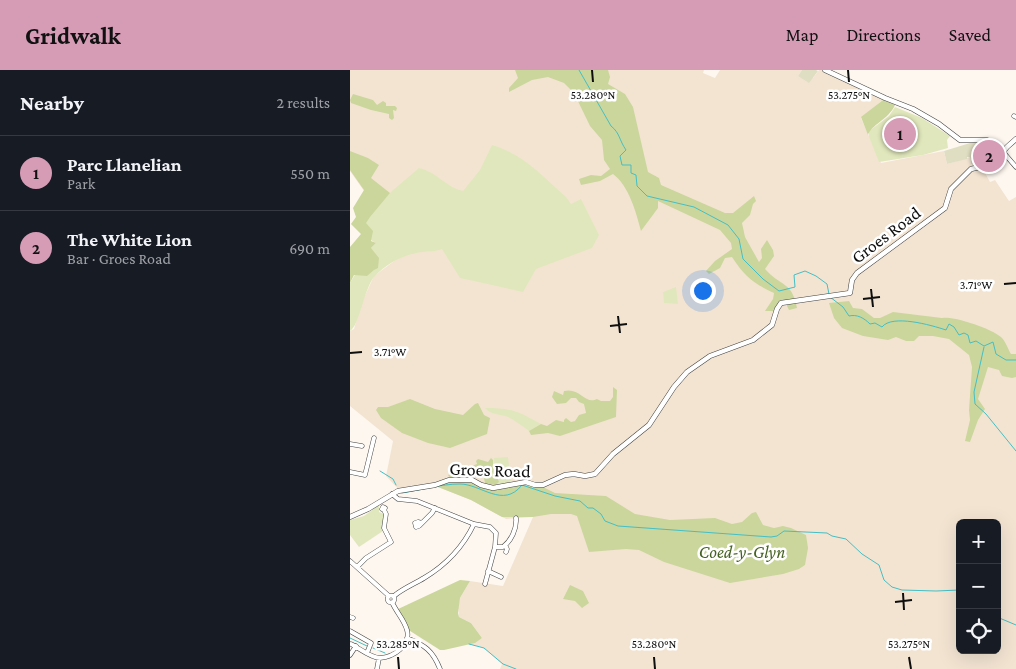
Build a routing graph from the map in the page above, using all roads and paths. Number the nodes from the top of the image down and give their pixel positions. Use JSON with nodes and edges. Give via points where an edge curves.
{"nodes":[{"id":1,"x":825,"y":70,"type":"edge"},
{"id":2,"x":1016,"y":139,"type":"edge"},
{"id":3,"x":1003,"y":152,"type":"junction"},
{"id":4,"x":1016,"y":167,"type":"edge"},
{"id":5,"x":374,"y":438,"type":"dead end"},
{"id":6,"x":350,"y":444,"type":"edge"},
{"id":7,"x":362,"y":446,"type":"dead end"},
{"id":8,"x":350,"y":472,"type":"edge"},
{"id":9,"x":392,"y":494,"type":"junction"},
{"id":10,"x":435,"y":508,"type":"junction"},
{"id":11,"x":384,"y":510,"type":"dead end"},
{"id":12,"x":421,"y":514,"type":"dead end"},
{"id":13,"x":350,"y":517,"type":"edge"},
{"id":14,"x":516,"y":518,"type":"dead end"},
{"id":15,"x":474,"y":524,"type":"junction"},
{"id":16,"x":505,"y":545,"type":"junction"},
{"id":17,"x":495,"y":547,"type":"junction"},
{"id":18,"x":506,"y":552,"type":"dead end"},
{"id":19,"x":350,"y":561,"type":"edge"},
{"id":20,"x":357,"y":567,"type":"junction"},
{"id":21,"x":488,"y":571,"type":"junction"},
{"id":22,"x":502,"y":577,"type":"dead end"},
{"id":23,"x":485,"y":584,"type":"dead end"},
{"id":24,"x":391,"y":596,"type":"junction"},
{"id":25,"x":350,"y":631,"type":"edge"},
{"id":26,"x":407,"y":638,"type":"junction"},
{"id":27,"x":367,"y":653,"type":"junction"},
{"id":28,"x":350,"y":654,"type":"edge"},
{"id":29,"x":379,"y":658,"type":"junction"},
{"id":30,"x":377,"y":669,"type":"edge"},
{"id":31,"x":440,"y":669,"type":"edge"}],
"edges":[{"from":1,"to":3,"type":"street","via":[[913,109],[960,140],[988,140]]},
{"from":2,"to":3,"type":"street"},
{"from":3,"to":4,"type":"street"},
{"from":3,"to":9,"type":"street","name":"Groes Road","via":[[996,160],[971,169],[951,189],[945,208],[856,273],[848,294],[781,303],[772,325],[752,340],[710,356],[687,372],[649,425],[613,454],[595,474],[565,475],[543,485],[526,482],[493,488],[472,480],[449,480]]},
{"from":5,"to":8,"type":"street","via":[[365,475]]},
{"from":6,"to":7,"type":"street"},
{"from":9,"to":10,"type":"street","via":[[398,499],[417,501]]},
{"from":9,"to":13,"type":"street","name":"Groes Road"},
{"from":10,"to":12,"type":"street","via":[[424,522]]},
{"from":10,"to":15,"type":"street"},
{"from":11,"to":20,"type":"street","via":[[384,528],[391,542]]},
{"from":14,"to":16,"type":"street","via":[[515,531]]},
{"from":15,"to":17,"type":"street","via":[[490,527],[496,534]]},
{"from":15,"to":24,"type":"street","via":[[450,559],[425,578]]},
{"from":16,"to":17,"type":"street","via":[[503,548]]},
{"from":16,"to":18,"type":"street"},
{"from":17,"to":21,"type":"street"},
{"from":19,"to":20,"type":"street"},
{"from":20,"to":24,"type":"street"},
{"from":21,"to":22,"type":"street"},
{"from":21,"to":23,"type":"street"},
{"from":24,"to":26,"type":"street","via":[[388,600],[404,620]]},
{"from":25,"to":27,"type":"street","via":[[371,643]]},
{"from":26,"to":29,"type":"street","via":[[393,655]]},
{"from":26,"to":31,"type":"street","via":[[432,653]]},
{"from":27,"to":28,"type":"street","via":[[354,645]]},
{"from":27,"to":29,"type":"street"},
{"from":29,"to":30,"type":"street"}]}
